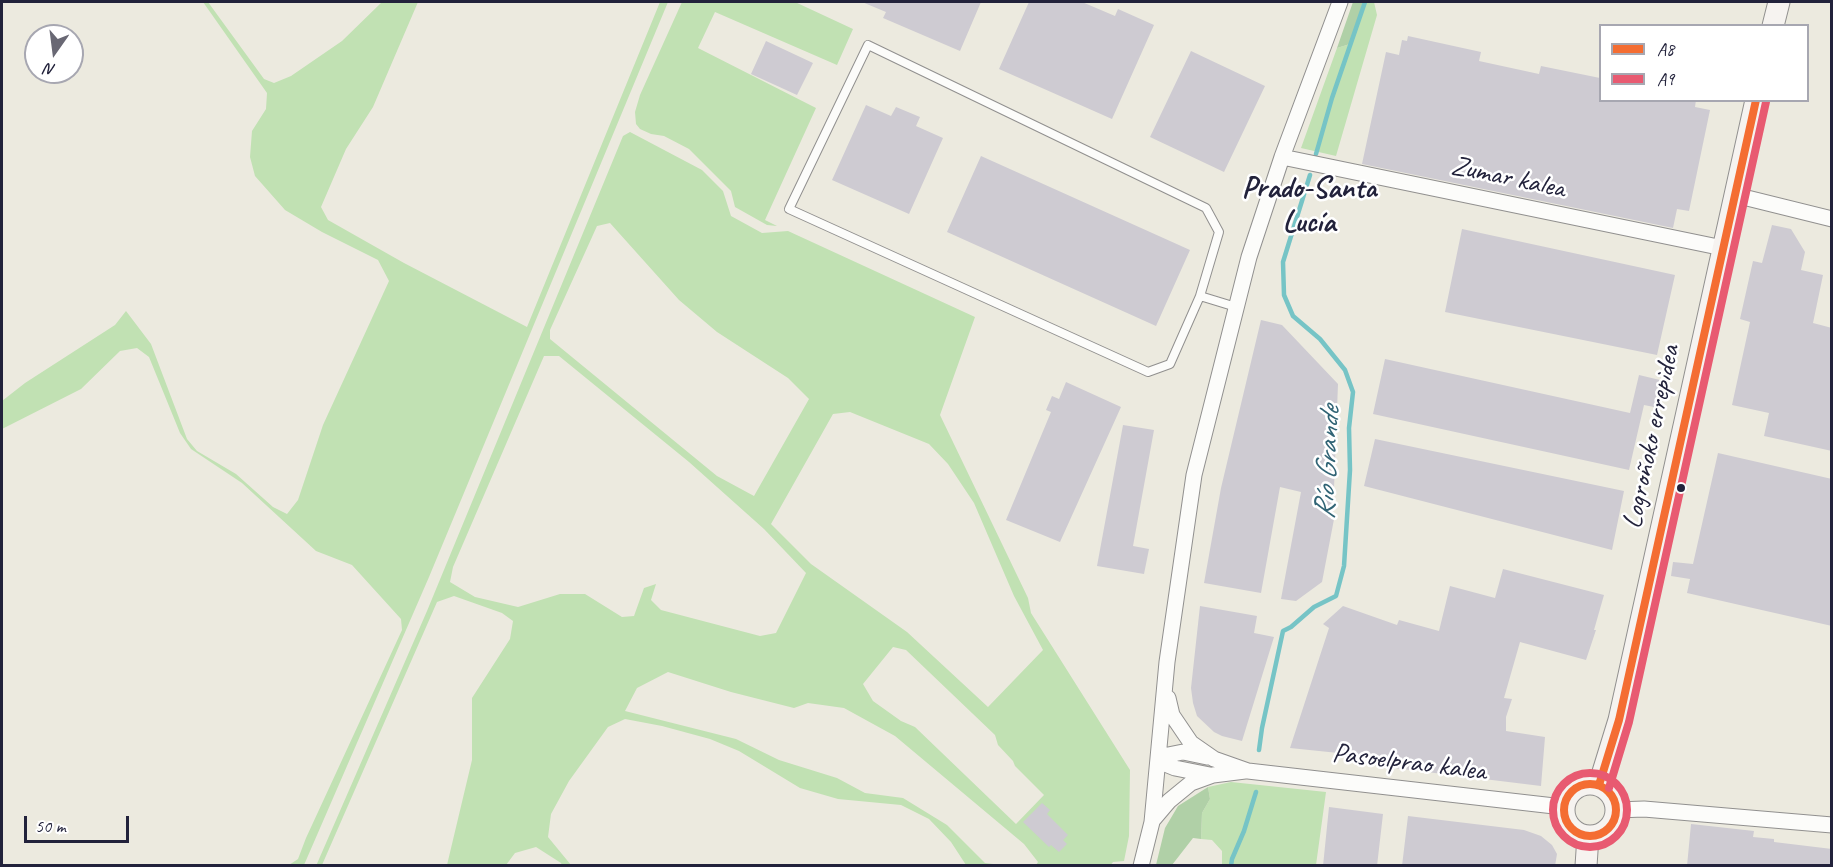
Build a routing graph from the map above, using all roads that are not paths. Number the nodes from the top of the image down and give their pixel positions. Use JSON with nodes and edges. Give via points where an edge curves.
{"nodes":[{"id":1,"x":1340,"y":2,"type":"edge"},
{"id":2,"x":1779,"y":2,"type":"edge"},
{"id":3,"x":1774,"y":24,"type":"edge"},
{"id":4,"x":1756,"y":102,"type":"edge"},
{"id":5,"x":1282,"y":157,"type":"junction"},
{"id":6,"x":1735,"y":195,"type":"junction"},
{"id":7,"x":1832,"y":219,"type":"edge"},
{"id":8,"x":1723,"y":248,"type":"junction"},
{"id":9,"x":1200,"y":296,"type":"junction"},
{"id":10,"x":1236,"y":307,"type":"junction"},
{"id":11,"x":1165,"y":686,"type":"junction"},
{"id":12,"x":1214,"y":759,"type":"junction"},
{"id":13,"x":1158,"y":761,"type":"junction"},
{"id":14,"x":1248,"y":771,"type":"junction"},
{"id":15,"x":1213,"y":776,"type":"junction"},
{"id":16,"x":1599,"y":785,"type":"junction"},
{"id":17,"x":1563,"y":807,"type":"junction"},
{"id":18,"x":1616,"y":810,"type":"junction"},
{"id":19,"x":1152,"y":822,"type":"junction"},
{"id":20,"x":1832,"y":825,"type":"edge"},
{"id":21,"x":1588,"y":836,"type":"junction"},
{"id":22,"x":1141,"y":866,"type":"edge"},
{"id":23,"x":1586,"y":866,"type":"edge"}],
"edges":[{"from":1,"to":5,"type":"street"},
{"from":2,"to":3,"type":"main road"},
{"from":4,"to":6,"type":"main road","name":"Logroñoko errepidea"},
{"from":5,"to":8,"type":"street","name":"Zumar kalea"},
{"from":5,"to":10,"type":"street"},
{"from":6,"to":7,"type":"street"},
{"from":6,"to":8,"type":"main road","name":"Logroñoko errepidea"},
{"from":8,"to":16,"type":"main road","name":"Logroñoko errepidea","via":[[1619,720]]},
{"from":9,"to":9,"type":"lane","via":[[1170,364],[1148,372],[789,209],[868,45],[1206,208],[1219,232]]},
{"from":9,"to":10,"type":"lane"},
{"from":10,"to":11,"type":"street","via":[[1194,475]]},
{"from":11,"to":12,"type":"street","via":[[1172,715],[1191,743]]},
{"from":11,"to":13,"type":"street"},
{"from":12,"to":13,"type":"street","via":[[1182,752]]},
{"from":12,"to":14,"type":"street"},
{"from":13,"to":15,"type":"street"},
{"from":13,"to":19,"type":"street"},
{"from":14,"to":15,"type":"street"},
{"from":14,"to":17,"type":"street","name":"Pasoelprao kalea"},
{"from":15,"to":19,"type":"street","via":[[1191,783]]},
{"from":16,"to":17,"type":"main road","via":[[1587,783],[1576,787]]},
{"from":16,"to":18,"type":"main road","via":[[1608,791]]},
{"from":17,"to":21,"type":"main road","via":[[1573,830]]},
{"from":18,"to":20,"type":"street"},
{"from":18,"to":21,"type":"main road","via":[[1610,826]]},
{"from":19,"to":22,"type":"street"},
{"from":21,"to":23,"type":"main road"}]}
